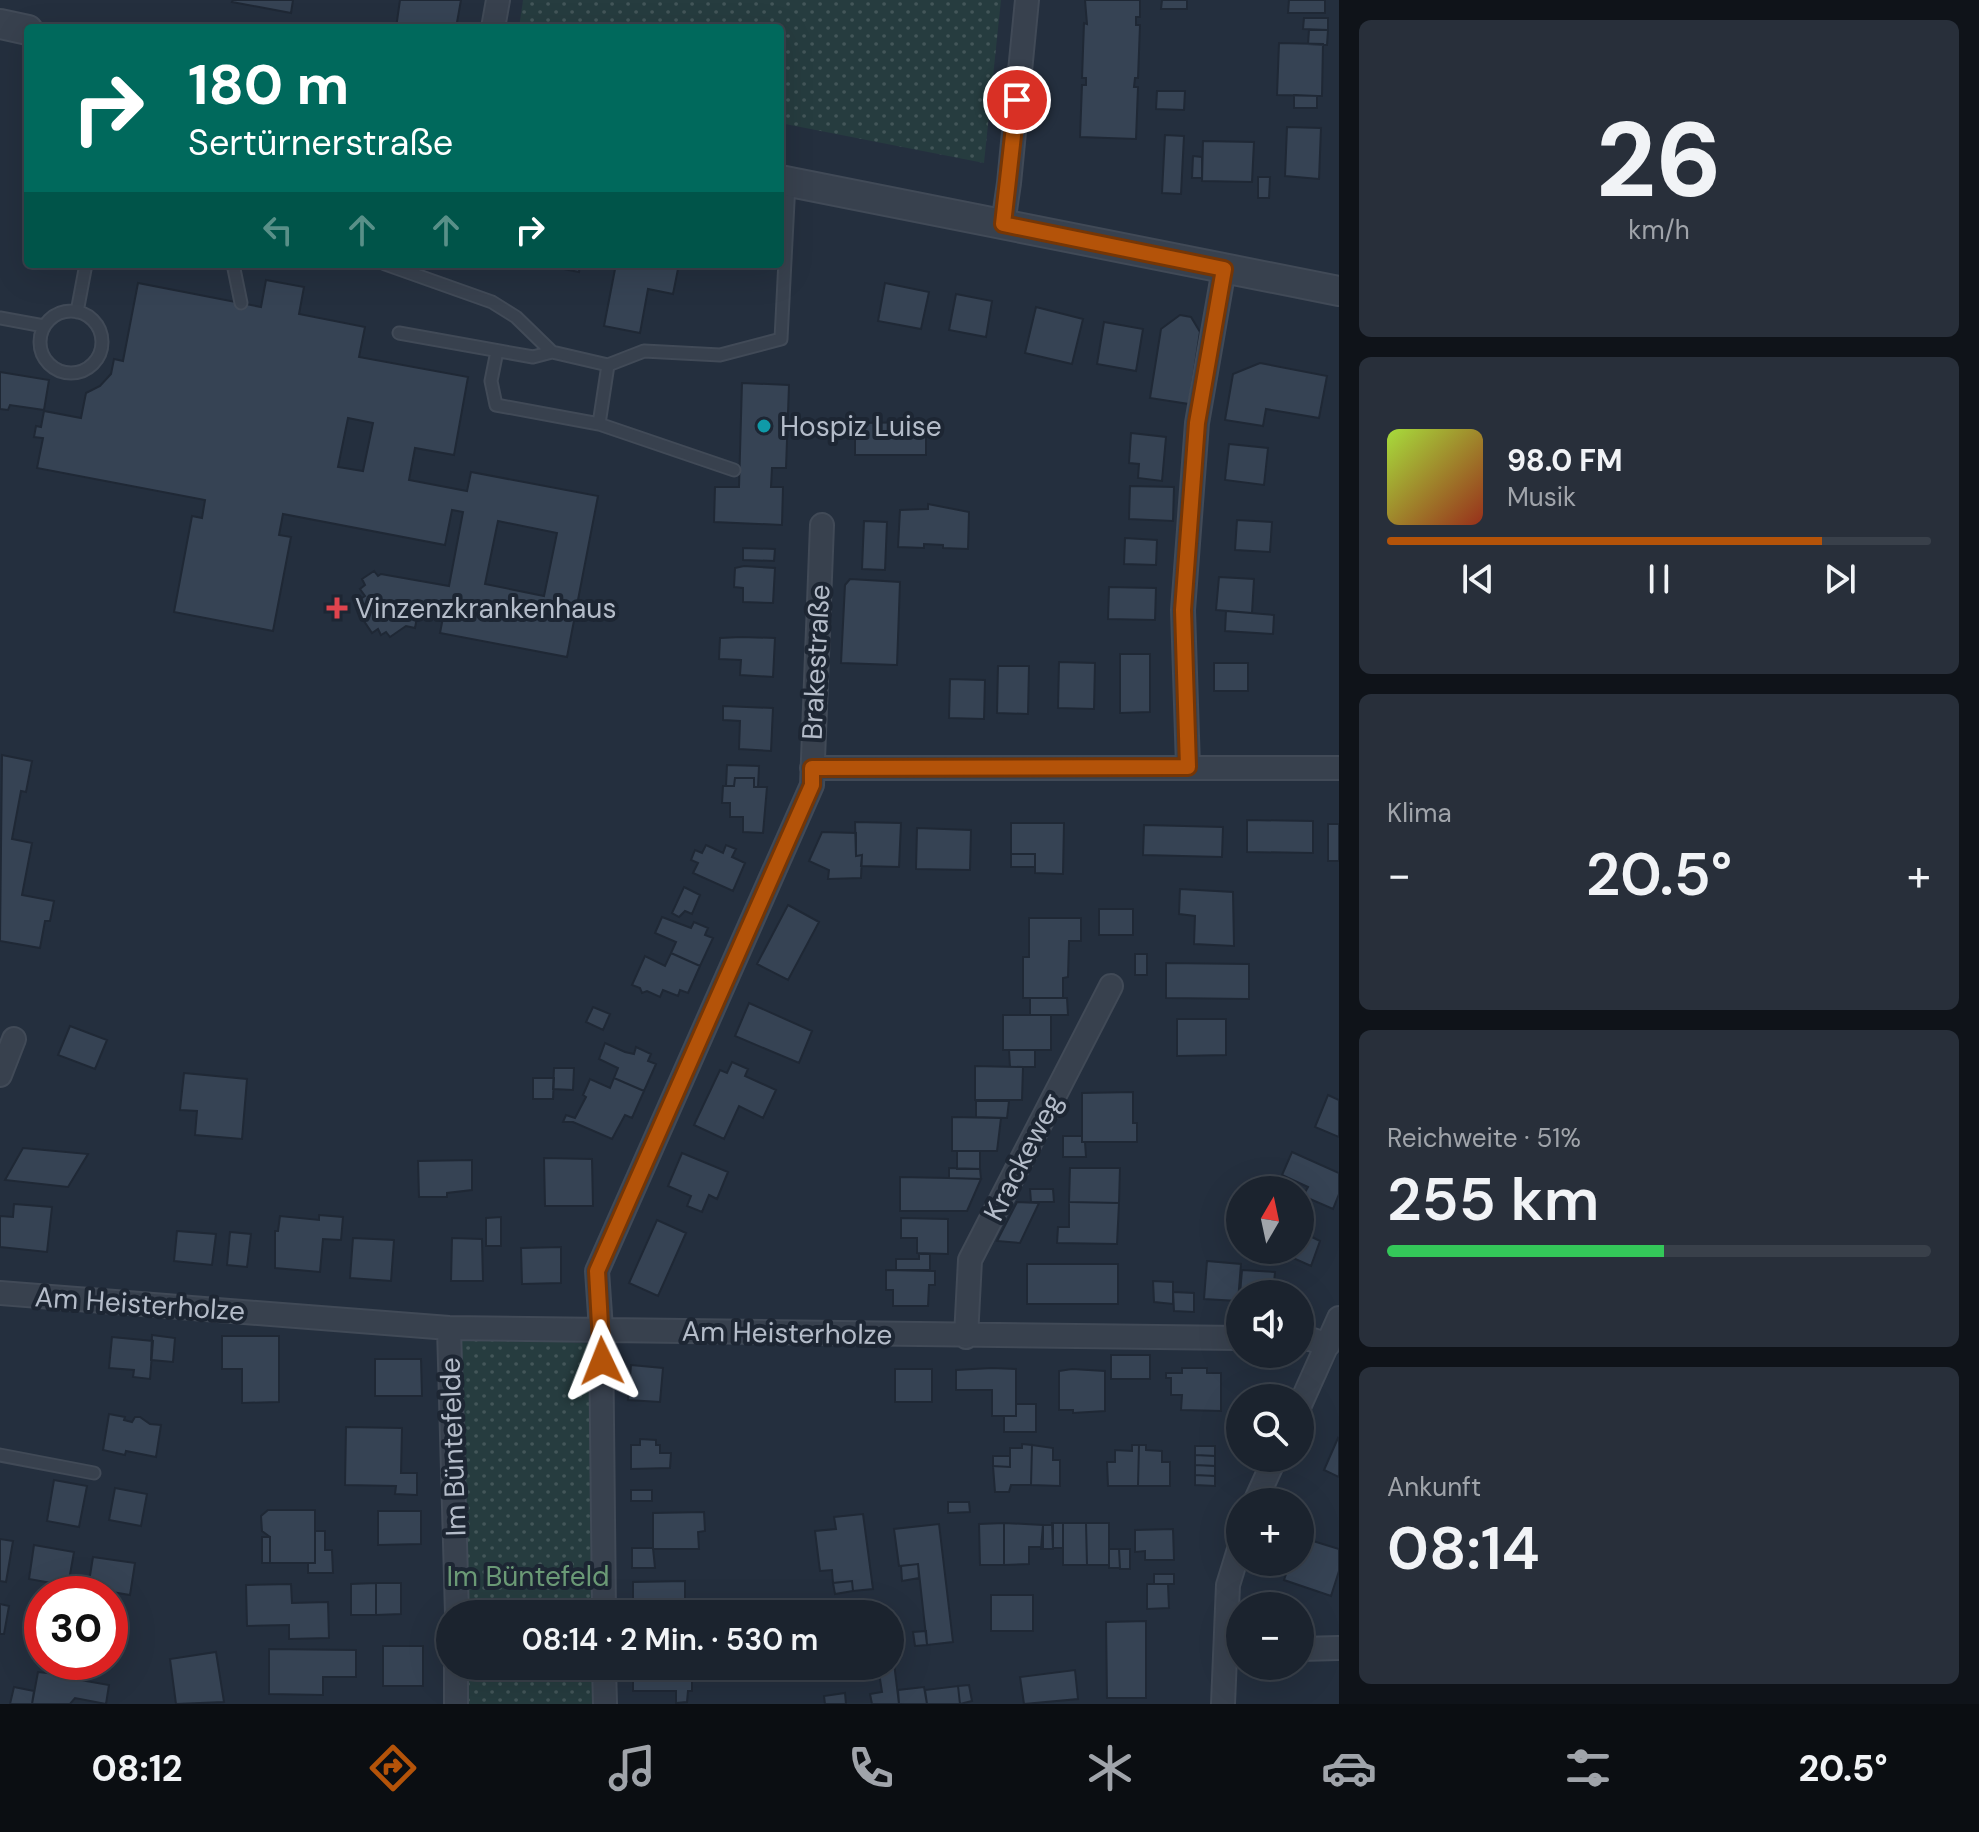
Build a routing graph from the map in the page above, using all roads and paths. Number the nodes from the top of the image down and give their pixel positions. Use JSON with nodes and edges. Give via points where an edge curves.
{"nodes":[{"id":1,"x":498,"y":0,"type":"edge"},
{"id":2,"x":1027,"y":0,"type":"edge"},
{"id":3,"x":0,"y":24,"type":"edge"},
{"id":4,"x":494,"y":24,"type":"edge"},
{"id":5,"x":24,"y":29,"type":"edge"},
{"id":6,"x":785,"y":181,"type":"edge"},
{"id":7,"x":784,"y":220,"type":"edge"},
{"id":8,"x":1003,"y":224,"type":"junction"},
{"id":9,"x":85,"y":268,"type":"edge"},
{"id":10,"x":234,"y":268,"type":"edge"},
{"id":11,"x":396,"y":268,"type":"edge"},
{"id":12,"x":783,"y":268,"type":"edge"},
{"id":13,"x":1224,"y":269,"type":"junction"},
{"id":14,"x":1339,"y":291,"type":"edge"},
{"id":15,"x":241,"y":303,"type":"dead end"},
{"id":16,"x":77,"y":312,"type":"junction"},
{"id":17,"x":0,"y":318,"type":"edge"},
{"id":18,"x":44,"y":326,"type":"junction"},
{"id":19,"x":399,"y":333,"type":"dead end"},
{"id":20,"x":497,"y":351,"type":"junction"},
{"id":21,"x":552,"y":352,"type":"junction"},
{"id":22,"x":608,"y":365,"type":"junction"},
{"id":23,"x":599,"y":424,"type":"junction"},
{"id":24,"x":734,"y":470,"type":"dead end"},
{"id":25,"x":822,"y":525,"type":"dead end"},
{"id":26,"x":1188,"y":767,"type":"junction"},
{"id":27,"x":812,"y":768,"type":"junction"},
{"id":28,"x":1339,"y":768,"type":"edge"},
{"id":29,"x":1111,"y":986,"type":"dead end"},
{"id":30,"x":14,"y":1039,"type":"dead end"},
{"id":31,"x":0,"y":1075,"type":"edge"},
{"id":32,"x":0,"y":1293,"type":"edge"},
{"id":33,"x":1339,"y":1318,"type":"edge"},
{"id":34,"x":449,"y":1328,"type":"junction"},
{"id":35,"x":601,"y":1329,"type":"junction"},
{"id":36,"x":966,"y":1337,"type":"junction"},
{"id":37,"x":1226,"y":1338,"type":"edge"},
{"id":38,"x":1314,"y":1340,"type":"edge"},
{"id":39,"x":1328,"y":1345,"type":"junction"},
{"id":40,"x":1310,"y":1384,"type":"edge"},
{"id":41,"x":0,"y":1455,"type":"edge"},
{"id":42,"x":94,"y":1473,"type":"dead end"},
{"id":43,"x":457,"y":1600,"type":"edge"},
{"id":44,"x":604,"y":1600,"type":"edge"},
{"id":45,"x":1339,"y":1648,"type":"edge"},
{"id":46,"x":1314,"y":1649,"type":"edge"},
{"id":47,"x":456,"y":1680,"type":"edge"},
{"id":48,"x":604,"y":1680,"type":"edge"},
{"id":49,"x":1227,"y":1680,"type":"edge"},
{"id":50,"x":456,"y":1704,"type":"edge"},
{"id":51,"x":605,"y":1704,"type":"edge"},
{"id":52,"x":1223,"y":1704,"type":"edge"}],
"edges":[{"from":1,"to":4,"type":"street"},
{"from":2,"to":8,"type":"street"},
{"from":3,"to":5,"type":"street"},
{"from":6,"to":7,"type":"lane"},
{"from":6,"to":8,"type":"street"},
{"from":8,"to":13,"type":"street"},
{"from":9,"to":16,"type":"lane"},
{"from":10,"to":15,"type":"lane"},
{"from":11,"to":21,"type":"lane","via":[[492,302]]},
{"from":12,"to":22,"type":"lane","via":[[781,339],[720,355],[644,351]]},
{"from":13,"to":14,"type":"street"},
{"from":13,"to":26,"type":"street","via":[[1197,423],[1183,610]]},
{"from":16,"to":18,"type":"lane","via":[[58,314]]},
{"from":16,"to":18,"type":"lane","via":[[100,331],[101,352],[88,368],[68,373],[50,365],[40,347]]},
{"from":17,"to":18,"type":"lane"},
{"from":19,"to":20,"type":"lane"},
{"from":20,"to":21,"type":"lane","via":[[533,357]]},
{"from":20,"to":23,"type":"lane","via":[[491,381],[496,405]]},
{"from":21,"to":22,"type":"lane"},
{"from":22,"to":23,"type":"lane"},
{"from":23,"to":24,"type":"lane"},
{"from":25,"to":27,"type":"street","name":"Brakestraße"},
{"from":26,"to":27,"type":"street"},
{"from":26,"to":28,"type":"street"},
{"from":27,"to":35,"type":"street","name":"Brakestraße","via":[[812,785],[597,1271]]},
{"from":29,"to":36,"type":"street","name":"Krackeweg","via":[[970,1260]]},
{"from":30,"to":31,"type":"street"},
{"from":32,"to":34,"type":"street","name":"Am Heisterholze"},
{"from":33,"to":39,"type":"street"},
{"from":34,"to":35,"type":"street","name":"Am Heisterholze"},
{"from":34,"to":43,"type":"street","name":"Im Büntefelde"},
{"from":35,"to":36,"type":"street","name":"Am Heisterholze"},
{"from":35,"to":44,"type":"street"},
{"from":36,"to":37,"type":"street","name":"Am Heisterholze"},
{"from":38,"to":39,"type":"street"},
{"from":39,"to":40,"type":"street"},
{"from":41,"to":42,"type":"lane"},
{"from":45,"to":46,"type":"street"},
{"from":47,"to":50,"type":"street"},
{"from":48,"to":51,"type":"street"},
{"from":49,"to":52,"type":"street"}]}
